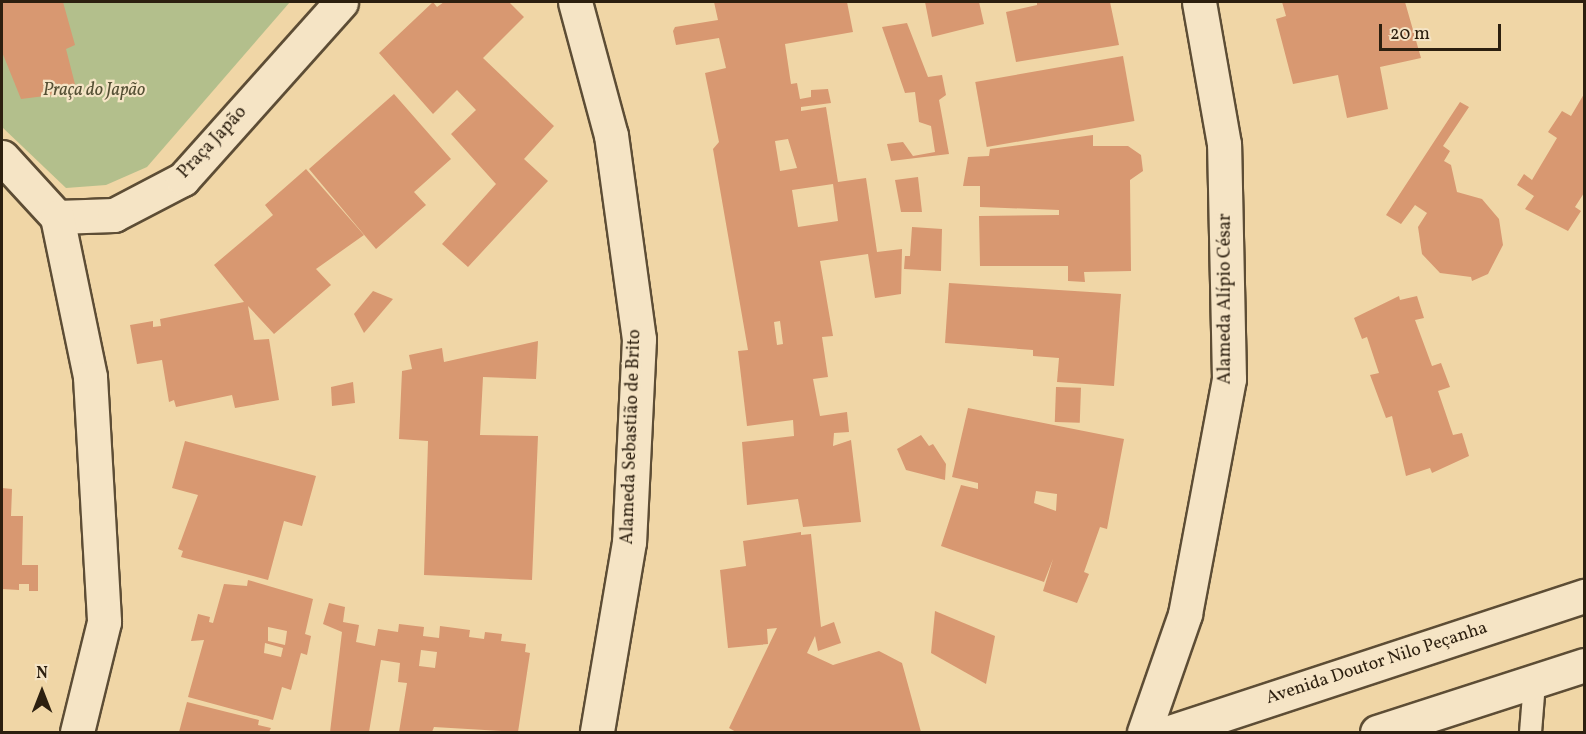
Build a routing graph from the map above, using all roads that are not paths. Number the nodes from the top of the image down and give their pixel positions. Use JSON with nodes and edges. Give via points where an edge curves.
{"nodes":[{"id":1,"x":341,"y":2,"type":"edge"},
{"id":2,"x":575,"y":2,"type":"edge"},
{"id":3,"x":1199,"y":2,"type":"edge"},
{"id":4,"x":2,"y":157,"type":"edge"},
{"id":5,"x":57,"y":217,"type":"junction"},
{"id":6,"x":1584,"y":596,"type":"edge"},
{"id":7,"x":1584,"y":665,"type":"edge"},
{"id":8,"x":1534,"y":682,"type":"junction"},
{"id":9,"x":77,"y":732,"type":"edge"},
{"id":10,"x":597,"y":732,"type":"edge"},
{"id":11,"x":1144,"y":732,"type":"edge"},
{"id":12,"x":1170,"y":732,"type":"edge"},
{"id":13,"x":1377,"y":732,"type":"edge"},
{"id":14,"x":1530,"y":732,"type":"edge"}],
"edges":[{"from":1,"to":5,"type":"street","name":"Praça Japão","via":[[183,179],[114,215]]},
{"from":2,"to":10,"type":"street","name":"Alameda Sebastião de Brito","via":[[611,135],[639,339],[629,542]]},
{"from":3,"to":11,"type":"street","name":"Alameda Alípio César","via":[[1224,144],[1229,379],[1185,614]]},
{"from":4,"to":5,"type":"street"},
{"from":5,"to":9,"type":"street","via":[[90,376],[105,622]]},
{"from":6,"to":12,"type":"street","name":"Avenida Doutor Nilo Peçanha"},
{"from":7,"to":8,"type":"street"},
{"from":8,"to":13,"type":"street"},
{"from":8,"to":14,"type":"lane"}]}
